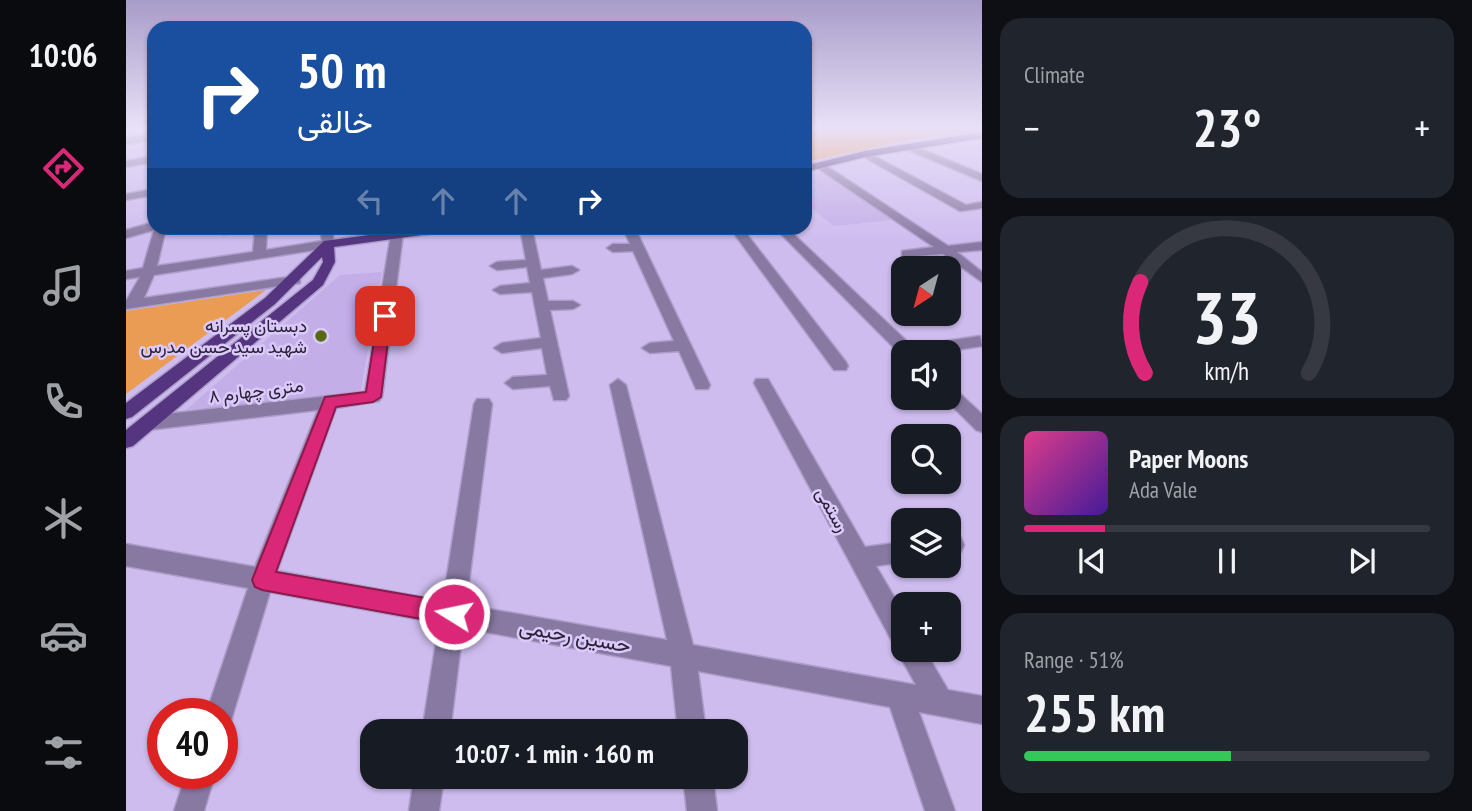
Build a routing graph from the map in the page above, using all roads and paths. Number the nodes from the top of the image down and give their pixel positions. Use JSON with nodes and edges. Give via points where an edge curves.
{"nodes":[{"id":1,"x":819,"y":166,"type":"joint"},
{"id":2,"x":886,"y":166,"type":"edge"},
{"id":3,"x":952,"y":166,"type":"edge"},
{"id":4,"x":982,"y":166,"type":"edge"},
{"id":5,"x":812,"y":168,"type":"edge"},
{"id":6,"x":962,"y":170,"type":"junction"},
{"id":7,"x":982,"y":178,"type":"edge"},
{"id":8,"x":147,"y":193,"type":"edge"},
{"id":9,"x":126,"y":197,"type":"edge"},
{"id":10,"x":982,"y":205,"type":"edge"},
{"id":11,"x":147,"y":228,"type":"edge"},
{"id":12,"x":126,"y":233,"type":"edge"},
{"id":13,"x":158,"y":235,"type":"edge"},
{"id":14,"x":260,"y":235,"type":"edge"},
{"id":15,"x":362,"y":235,"type":"edge"},
{"id":16,"x":397,"y":235,"type":"edge"},
{"id":17,"x":527,"y":235,"type":"edge"},
{"id":18,"x":632,"y":235,"type":"edge"},
{"id":19,"x":741,"y":235,"type":"edge"},
{"id":20,"x":789,"y":235,"type":"edge"},
{"id":21,"x":327,"y":236,"type":"edge"},
{"id":22,"x":982,"y":246,"type":"edge"},
{"id":23,"x":638,"y":247,"type":"junction"},
{"id":24,"x":205,"y":248,"type":"dead end"},
{"id":25,"x":613,"y":248,"type":"dead end"},
{"id":26,"x":946,"y":250,"type":"junction"},
{"id":27,"x":906,"y":254,"type":"dead end"},
{"id":28,"x":259,"y":255,"type":"junction"},
{"id":29,"x":202,"y":263,"type":"junction"},
{"id":30,"x":497,"y":266,"type":"dead end"},
{"id":31,"x":572,"y":270,"type":"dead end"},
{"id":32,"x":149,"y":271,"type":"junction"},
{"id":33,"x":126,"y":275,"type":"edge"},
{"id":34,"x":536,"y":275,"type":"junction"},
{"id":35,"x":982,"y":278,"type":"edge"},
{"id":36,"x":295,"y":280,"type":"junction"},
{"id":37,"x":500,"y":290,"type":"dead end"},
{"id":38,"x":130,"y":305,"type":"edge"},
{"id":39,"x":573,"y":305,"type":"dead end"},
{"id":40,"x":542,"y":306,"type":"junction"},
{"id":41,"x":897,"y":340,"type":"edge"},
{"id":42,"x":980,"y":341,"type":"dead end"},
{"id":43,"x":549,"y":342,"type":"junction"},
{"id":44,"x":961,"y":344,"type":"edge"},
{"id":45,"x":684,"y":346,"type":"junction"},
{"id":46,"x":502,"y":348,"type":"dead end"},
{"id":47,"x":650,"y":348,"type":"dead end"},
{"id":48,"x":840,"y":366,"type":"dead end"},
{"id":49,"x":513,"y":383,"type":"dead end"},
{"id":50,"x":762,"y":383,"type":"dead end"},
{"id":51,"x":618,"y":385,"type":"dead end"},
{"id":52,"x":702,"y":385,"type":"dead end"},
{"id":53,"x":330,"y":401,"type":"junction"},
{"id":54,"x":483,"y":404,"type":"dead end"},
{"id":55,"x":961,"y":405,"type":"edge"},
{"id":56,"x":126,"y":412,"type":"edge"},
{"id":57,"x":148,"y":423,"type":"junction"},
{"id":58,"x":982,"y":425,"type":"edge"},
{"id":59,"x":126,"y":441,"type":"edge"},
{"id":60,"x":891,"y":554,"type":"edge"},
{"id":61,"x":126,"y":555,"type":"edge"},
{"id":62,"x":859,"y":558,"type":"junction"},
{"id":63,"x":262,"y":580,"type":"junction"},
{"id":64,"x":454,"y":614,"type":"junction"},
{"id":65,"x":891,"y":615,"type":"edge"},
{"id":66,"x":683,"y":656,"type":"junction"},
{"id":67,"x":917,"y":662,"type":"edge"},
{"id":68,"x":899,"y":695,"type":"junction"},
{"id":69,"x":225,"y":698,"type":"edge"},
{"id":70,"x":940,"y":702,"type":"junction"},
{"id":71,"x":982,"y":710,"type":"edge"},
{"id":72,"x":438,"y":719,"type":"edge"},
{"id":73,"x":690,"y":719,"type":"edge"},
{"id":74,"x":196,"y":789,"type":"edge"},
{"id":75,"x":427,"y":789,"type":"edge"},
{"id":76,"x":699,"y":789,"type":"edge"},
{"id":77,"x":189,"y":811,"type":"edge"},
{"id":78,"x":424,"y":811,"type":"edge"},
{"id":79,"x":702,"y":811,"type":"edge"},
{"id":80,"x":940,"y":811,"type":"edge"}],
"edges":[{"from":1,"to":5,"type":"main road"},
{"from":1,"to":26,"type":"street"},
{"from":2,"to":10,"type":"street","via":[[964,209]]},
{"from":3,"to":6,"type":"street"},
{"from":4,"to":6,"type":"street"},
{"from":6,"to":7,"type":"street"},
{"from":8,"to":9,"type":"street"},
{"from":11,"to":12,"type":"street"},
{"from":13,"to":32,"type":"street"},
{"from":14,"to":28,"type":"street"},
{"from":15,"to":21,"type":"main road"},
{"from":16,"to":53,"type":"street","name":"۸ متری چهارم","via":[[373,397]]},
{"from":17,"to":34,"type":"street"},
{"from":18,"to":23,"type":"street"},
{"from":19,"to":48,"type":"street"},
{"from":20,"to":41,"type":"street"},
{"from":21,"to":28,"type":"street"},
{"from":21,"to":36,"type":"main road"},
{"from":21,"to":57,"type":"main road","via":[[329,261],[318,282]]},
{"from":22,"to":26,"type":"street"},
{"from":23,"to":25,"type":"street"},
{"from":23,"to":45,"type":"street"},
{"from":24,"to":29,"type":"street"},
{"from":26,"to":27,"type":"street"},
{"from":26,"to":35,"type":"street"},
{"from":28,"to":29,"type":"street"},
{"from":29,"to":32,"type":"street"},
{"from":30,"to":34,"type":"street"},
{"from":31,"to":34,"type":"street"},
{"from":32,"to":33,"type":"street"},
{"from":32,"to":38,"type":"street"},
{"from":34,"to":37,"type":"street"},
{"from":34,"to":40,"type":"street"},
{"from":36,"to":38,"type":"street"},
{"from":36,"to":56,"type":"main road"},
{"from":39,"to":40,"type":"street"},
{"from":40,"to":43,"type":"street"},
{"from":42,"to":44,"type":"street"},
{"from":43,"to":46,"type":"street"},
{"from":43,"to":49,"type":"street","via":[[558,388]]},
{"from":45,"to":47,"type":"street"},
{"from":45,"to":52,"type":"street"},
{"from":50,"to":62,"type":"street","name":"رستمی"},
{"from":51,"to":66,"type":"street"},
{"from":53,"to":57,"type":"street","name":"۸ متری چهارم"},
{"from":53,"to":63,"type":"street"},
{"from":54,"to":64,"type":"street"},
{"from":55,"to":58,"type":"street"},
{"from":57,"to":59,"type":"main road"},
{"from":60,"to":62,"type":"street"},
{"from":61,"to":63,"type":"street","name":"حسین رحیمی"},
{"from":62,"to":65,"type":"street","name":"رستمی"},
{"from":63,"to":64,"type":"street","name":"حسین رحیمی"},
{"from":63,"to":69,"type":"street"},
{"from":64,"to":66,"type":"street","name":"حسین رحیمی"},
{"from":64,"to":72,"type":"street"},
{"from":66,"to":68,"type":"street","name":"حسین رحیمی"},
{"from":66,"to":73,"type":"street"},
{"from":67,"to":70,"type":"street"},
{"from":68,"to":70,"type":"street","name":"حسین رحیمی"},
{"from":68,"to":80,"type":"street"},
{"from":70,"to":71,"type":"street","name":"حسین رحیمی"},
{"from":74,"to":77,"type":"street"},
{"from":75,"to":78,"type":"street"},
{"from":76,"to":79,"type":"street"}]}
